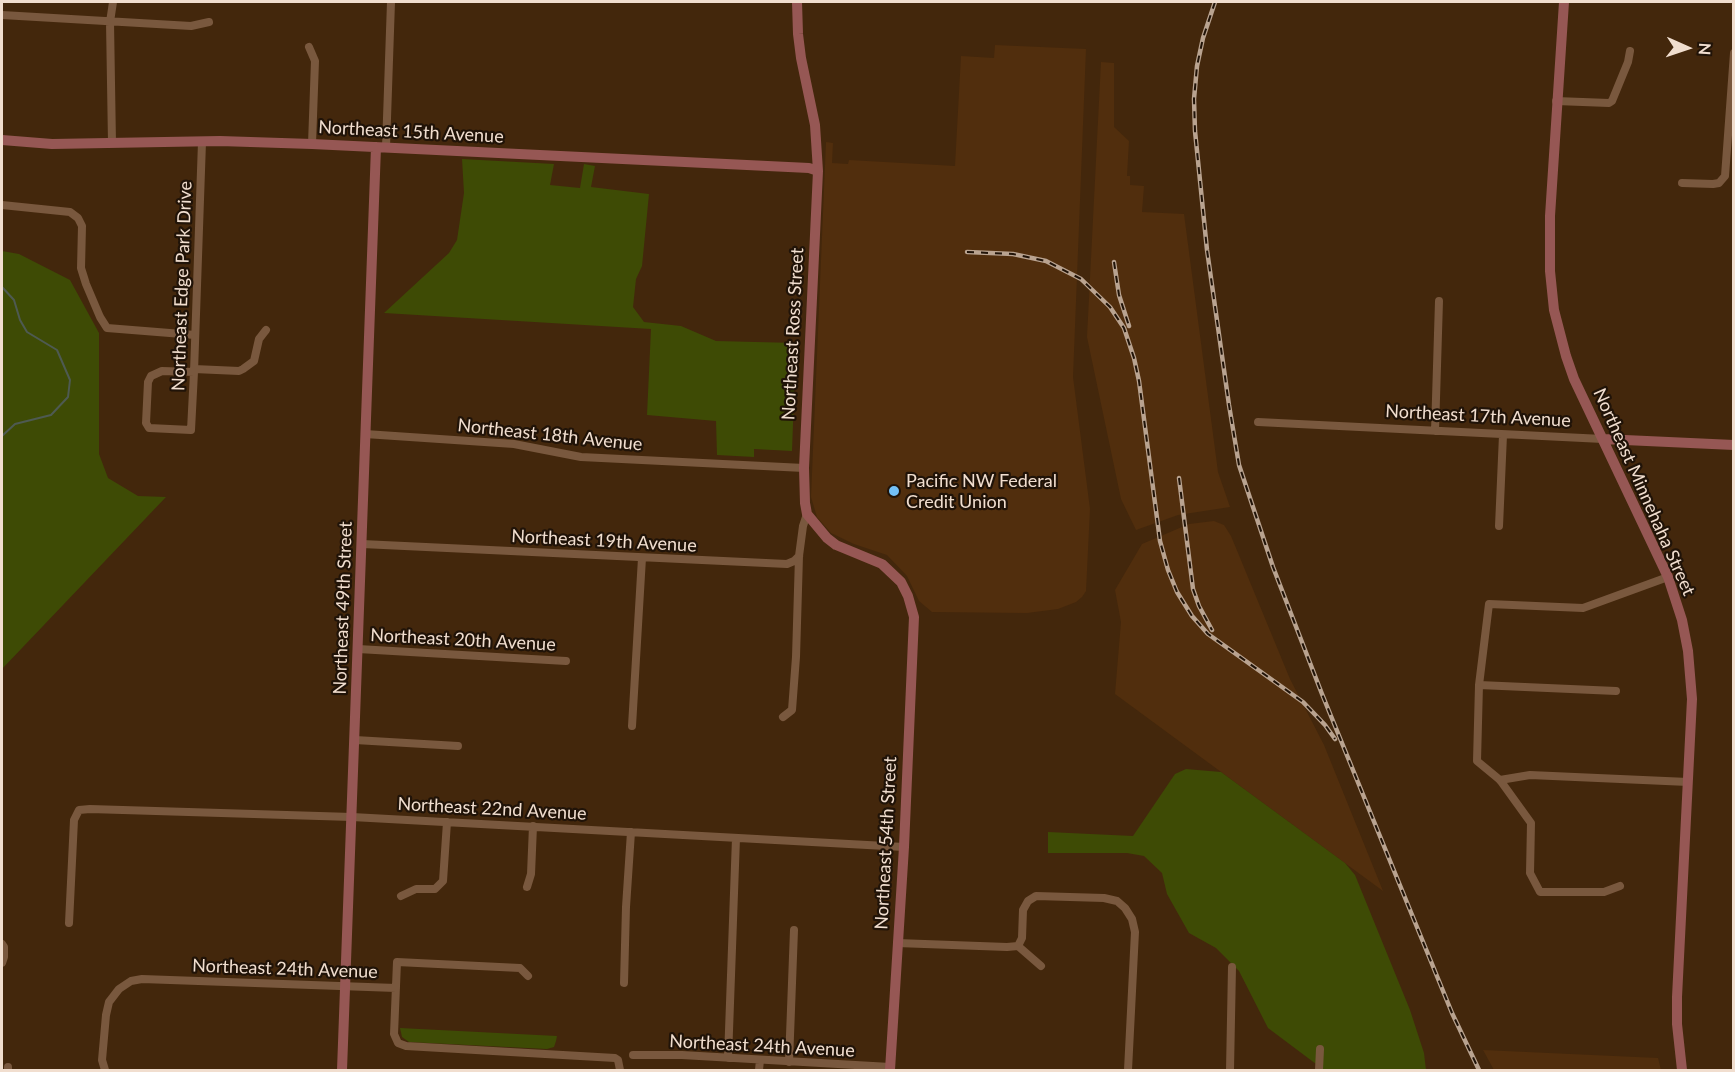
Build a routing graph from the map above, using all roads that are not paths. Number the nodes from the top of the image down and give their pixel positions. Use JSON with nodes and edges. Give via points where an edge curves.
{"nodes":[{"id":1,"x":113,"y":2,"type":"edge"},
{"id":2,"x":391,"y":2,"type":"edge"},
{"id":3,"x":797,"y":2,"type":"edge"},
{"id":4,"x":1564,"y":2,"type":"edge"},
{"id":5,"x":2,"y":15,"type":"edge"},
{"id":6,"x":110,"y":22,"type":"junction"},
{"id":7,"x":209,"y":22,"type":"dead end"},
{"id":8,"x":309,"y":47,"type":"dead end"},
{"id":9,"x":1630,"y":51,"type":"dead end"},
{"id":10,"x":1734,"y":53,"type":"edge"},
{"id":11,"x":1556,"y":101,"type":"junction"},
{"id":12,"x":2,"y":140,"type":"edge"},
{"id":13,"x":202,"y":142,"type":"junction"},
{"id":14,"x":112,"y":143,"type":"junction"},
{"id":15,"x":312,"y":144,"type":"junction"},
{"id":16,"x":381,"y":147,"type":"junction"},
{"id":17,"x":818,"y":171,"type":"junction"},
{"id":18,"x":1682,"y":183,"type":"dead end"},
{"id":19,"x":2,"y":205,"type":"edge"},
{"id":20,"x":1439,"y":301,"type":"dead end"},
{"id":21,"x":266,"y":330,"type":"dead end"},
{"id":22,"x":195,"y":335,"type":"junction"},
{"id":23,"x":194,"y":371,"type":"junction"},
{"id":24,"x":1258,"y":422,"type":"dead end"},
{"id":25,"x":1435,"y":431,"type":"junction"},
{"id":26,"x":365,"y":434,"type":"junction"},
{"id":27,"x":1503,"y":435,"type":"junction"},
{"id":28,"x":1603,"y":439,"type":"junction"},
{"id":29,"x":1734,"y":445,"type":"edge"},
{"id":30,"x":804,"y":468,"type":"junction"},
{"id":31,"x":807,"y":514,"type":"junction"},
{"id":32,"x":1499,"y":526,"type":"dead end"},
{"id":33,"x":362,"y":544,"type":"junction"},
{"id":34,"x":799,"y":556,"type":"junction"},
{"id":35,"x":642,"y":558,"type":"junction"},
{"id":36,"x":1668,"y":577,"type":"junction"},
{"id":37,"x":358,"y":650,"type":"junction"},
{"id":38,"x":566,"y":661,"type":"dead end"},
{"id":39,"x":1479,"y":686,"type":"junction"},
{"id":40,"x":1616,"y":691,"type":"dead end"},
{"id":41,"x":783,"y":717,"type":"dead end"},
{"id":42,"x":633,"y":726,"type":"dead end"},
{"id":43,"x":355,"y":740,"type":"junction"},
{"id":44,"x":458,"y":746,"type":"dead end"},
{"id":45,"x":1500,"y":780,"type":"junction"},
{"id":46,"x":1688,"y":782,"type":"junction"},
{"id":47,"x":352,"y":817,"type":"junction"},
{"id":48,"x":447,"y":822,"type":"junction"},
{"id":49,"x":533,"y":826,"type":"junction"},
{"id":50,"x":631,"y":831,"type":"junction"},
{"id":51,"x":736,"y":838,"type":"junction"},
{"id":52,"x":904,"y":847,"type":"junction"},
{"id":53,"x":1620,"y":886,"type":"dead end"},
{"id":54,"x":527,"y":887,"type":"dead end"},
{"id":55,"x":401,"y":896,"type":"dead end"},
{"id":56,"x":69,"y":924,"type":"dead end"},
{"id":57,"x":794,"y":930,"type":"dead end"},
{"id":58,"x":897,"y":943,"type":"junction"},
{"id":59,"x":2,"y":944,"type":"edge"},
{"id":60,"x":1018,"y":946,"type":"junction"},
{"id":61,"x":2,"y":963,"type":"edge"},
{"id":62,"x":1041,"y":966,"type":"dead end"},
{"id":63,"x":1232,"y":967,"type":"dead end"},
{"id":64,"x":528,"y":976,"type":"dead end"},
{"id":65,"x":624,"y":983,"type":"dead end"},
{"id":66,"x":345,"y":986,"type":"junction"},
{"id":67,"x":396,"y":988,"type":"junction"},
{"id":68,"x":1320,"y":1049,"type":"dead end"},
{"id":69,"x":633,"y":1055,"type":"dead end"},
{"id":70,"x":728,"y":1058,"type":"junction"},
{"id":71,"x":760,"y":1060,"type":"junction"},
{"id":72,"x":789,"y":1062,"type":"junction"},
{"id":73,"x":890,"y":1069,"type":"edge"},
{"id":74,"x":105,"y":1071,"type":"edge"},
{"id":75,"x":342,"y":1071,"type":"edge"},
{"id":76,"x":620,"y":1071,"type":"edge"},
{"id":77,"x":759,"y":1071,"type":"edge"},
{"id":78,"x":1128,"y":1071,"type":"edge"},
{"id":79,"x":1230,"y":1071,"type":"edge"},
{"id":80,"x":1319,"y":1071,"type":"edge"},
{"id":81,"x":1682,"y":1071,"type":"edge"}],
"edges":[{"from":1,"to":6,"type":"street"},
{"from":2,"to":16,"type":"street","name":"Northeast 49th Street"},
{"from":3,"to":17,"type":"street","name":"Northeast Ross Street"},
{"from":4,"to":11,"type":"street","name":"Northeast Minnehaha Street"},
{"from":5,"to":6,"type":"street"},
{"from":6,"to":7,"type":"street","via":[[191,26]]},
{"from":6,"to":14,"type":"street"},
{"from":8,"to":15,"type":"street","via":[[315,61]]},
{"from":9,"to":11,"type":"street","via":[[1609,103]]},
{"from":10,"to":18,"type":"street","via":[[1725,176],[1713,184]]},
{"from":11,"to":28,"type":"street","name":"Northeast Minnehaha Street","via":[[1550,249],[1554,310],[1574,379]]},
{"from":12,"to":14,"type":"street","name":"Northeast 15th Avenue"},
{"from":13,"to":14,"type":"street","name":"Northeast 15th Avenue"},
{"from":13,"to":15,"type":"street","name":"Northeast 15th Avenue"},
{"from":13,"to":22,"type":"street","name":"Northeast Edge Park Drive"},
{"from":15,"to":16,"type":"street","name":"Northeast 15th Avenue"},
{"from":16,"to":17,"type":"street","name":"Northeast 15th Avenue"},
{"from":16,"to":26,"type":"street","name":"Northeast 49th Street"},
{"from":17,"to":30,"type":"street","name":"Northeast Ross Street"},
{"from":19,"to":22,"type":"street","via":[[70,212],[78,218],[82,226],[81,268],[100,317],[108,327]]},
{"from":20,"to":25,"type":"street"},
{"from":21,"to":23,"type":"street","via":[[259,339],[254,361],[243,369]]},
{"from":22,"to":23,"type":"street","name":"Northeast Edge Park Drive"},
{"from":23,"to":23,"type":"street","name":"Northeast Edge Park Drive","via":[[162,371],[151,376],[146,423],[149,428],[191,430]]},
{"from":24,"to":25,"type":"street","name":"Northeast 17th Avenue"},
{"from":25,"to":27,"type":"street","name":"Northeast 17th Avenue"},
{"from":26,"to":30,"type":"street","name":"Northeast 18th Avenue","via":[[514,444],[581,457]]},
{"from":26,"to":33,"type":"street","name":"Northeast 49th Street"},
{"from":27,"to":28,"type":"street","name":"Northeast 17th Avenue"},
{"from":27,"to":32,"type":"street"},
{"from":28,"to":29,"type":"street","name":"Northeast 17th Avenue"},
{"from":28,"to":36,"type":"street","name":"Northeast Minnehaha Street"},
{"from":30,"to":31,"type":"street","name":"Northeast Ross Street"},
{"from":31,"to":34,"type":"street"},
{"from":31,"to":52,"type":"street","name":"Northeast 54th Street","via":[[826,538],[890,571],[908,596],[914,617]]},
{"from":33,"to":35,"type":"street","name":"Northeast 19th Avenue"},
{"from":33,"to":37,"type":"street","name":"Northeast 49th Street"},
{"from":34,"to":35,"type":"street","name":"Northeast 19th Avenue","via":[[787,564]]},
{"from":34,"to":41,"type":"street","via":[[792,710]]},
{"from":35,"to":42,"type":"street"},
{"from":36,"to":39,"type":"street","via":[[1583,608],[1489,604]]},
{"from":36,"to":46,"type":"street","name":"Northeast Minnehaha Street","via":[[1682,620],[1692,682]]},
{"from":37,"to":38,"type":"street","name":"Northeast 20th Avenue"},
{"from":37,"to":43,"type":"street","name":"Northeast 49th Street"},
{"from":39,"to":40,"type":"street"},
{"from":39,"to":45,"type":"street","via":[[1477,761]]},
{"from":43,"to":44,"type":"street"},
{"from":43,"to":47,"type":"street","name":"Northeast 49th Street"},
{"from":45,"to":46,"type":"street","via":[[1530,774]]},
{"from":45,"to":53,"type":"street","via":[[1531,823],[1530,873],[1540,892],[1604,892]]},
{"from":46,"to":81,"type":"street","name":"Northeast Minnehaha Street","via":[[1677,997]]},
{"from":47,"to":48,"type":"street","name":"Northeast 22nd Avenue"},
{"from":47,"to":56,"type":"street","name":"Northeast 22nd Avenue","via":[[79,810],[74,820]]},
{"from":47,"to":66,"type":"street","name":"Northeast 49th Street"},
{"from":48,"to":49,"type":"street","name":"Northeast 22nd Avenue"},
{"from":48,"to":55,"type":"street","via":[[443,881],[435,889],[416,889]]},
{"from":49,"to":50,"type":"street","name":"Northeast 22nd Avenue"},
{"from":49,"to":54,"type":"street"},
{"from":50,"to":51,"type":"street","name":"Northeast 22nd Avenue"},
{"from":50,"to":65,"type":"street"},
{"from":51,"to":52,"type":"street","name":"Northeast 22nd Avenue"},
{"from":51,"to":70,"type":"street"},
{"from":52,"to":58,"type":"street","name":"Northeast 54th Street"},
{"from":57,"to":72,"type":"street"},
{"from":58,"to":60,"type":"street"},
{"from":58,"to":73,"type":"street","name":"Northeast 54th Street"},
{"from":59,"to":61,"type":"street"},
{"from":60,"to":62,"type":"street"},
{"from":60,"to":78,"type":"street","via":[[1023,910],[1035,896],[1104,898],[1125,908],[1135,932]]},
{"from":63,"to":79,"type":"street"},
{"from":64,"to":67,"type":"street","via":[[520,968],[398,963]]},
{"from":66,"to":67,"type":"street","name":"Northeast 24th Avenue"},
{"from":66,"to":74,"type":"street","name":"Northeast 24th Avenue","via":[[131,981],[109,1002],[102,1060]]},
{"from":66,"to":75,"type":"street","name":"Northeast 49th Street"},
{"from":67,"to":76,"type":"street","name":"Northeast 24th Avenue","via":[[394,1034],[398,1043],[406,1046],[615,1058]]},
{"from":68,"to":80,"type":"street"},
{"from":69,"to":70,"type":"street","name":"Northeast 24th Avenue"},
{"from":70,"to":71,"type":"street","name":"Northeast 24th Avenue"},
{"from":71,"to":72,"type":"street","name":"Northeast 24th Avenue"},
{"from":71,"to":77,"type":"street"},
{"from":72,"to":73,"type":"street","name":"Northeast 24th Avenue"}]}
